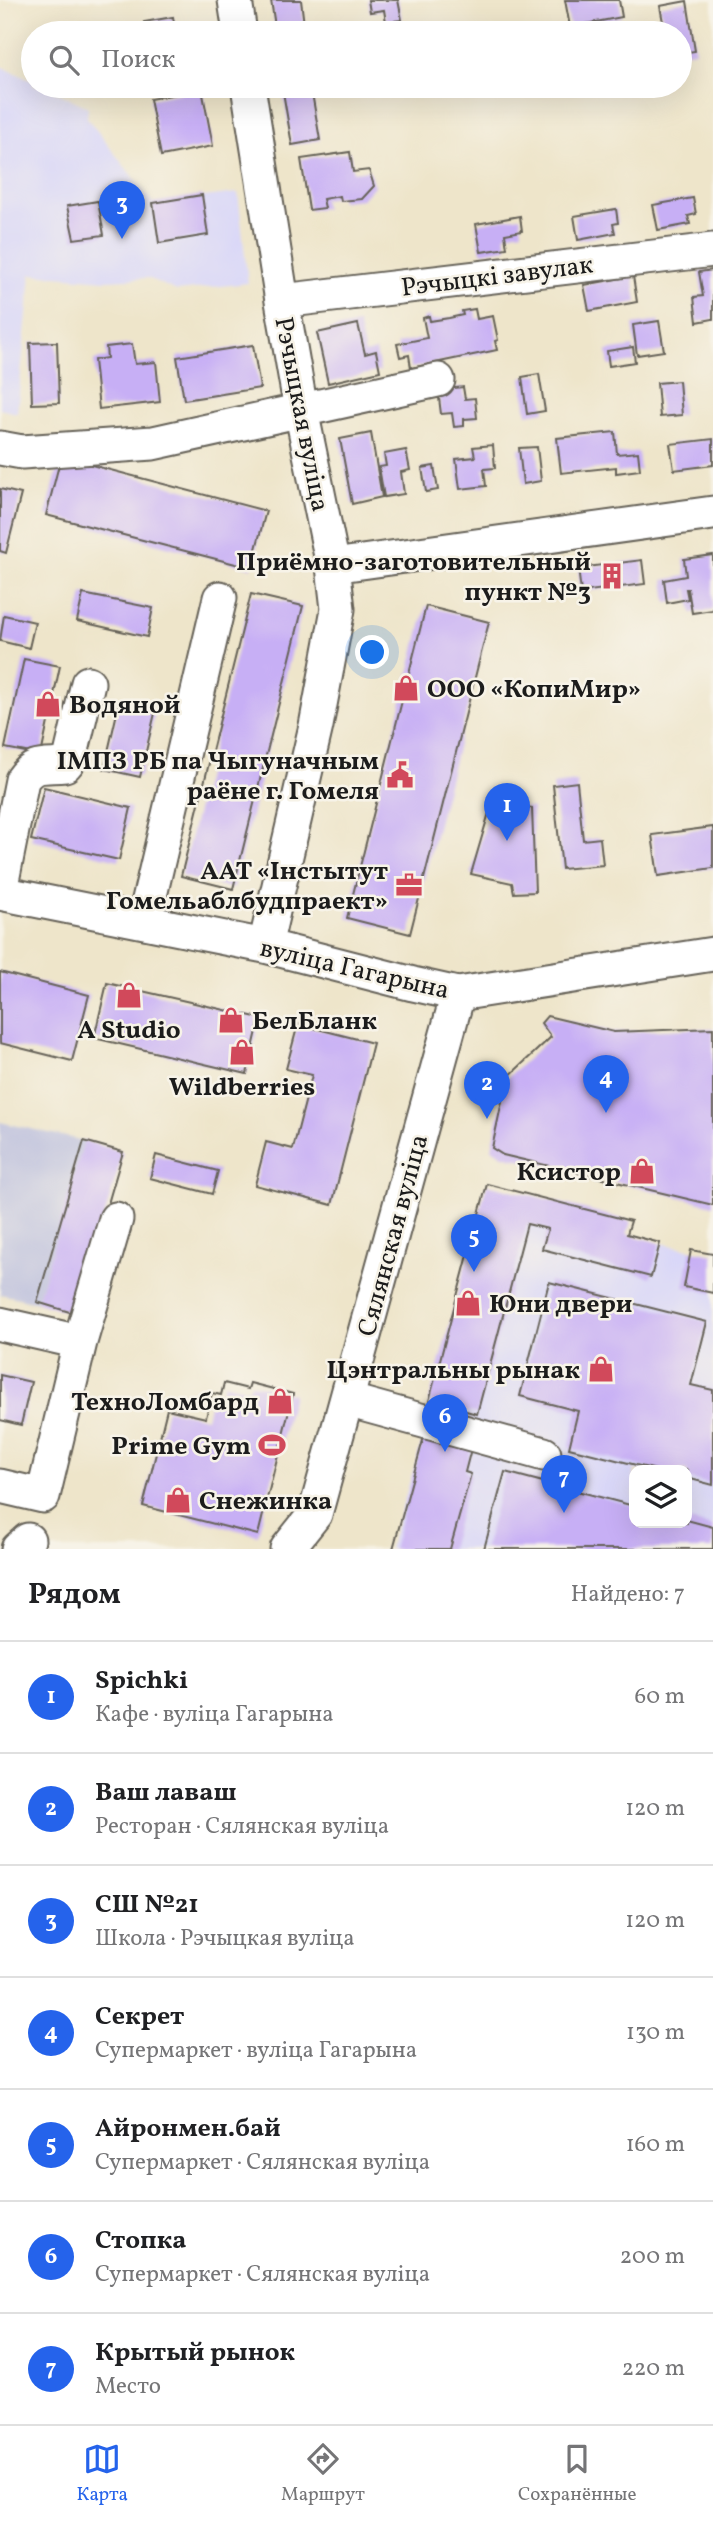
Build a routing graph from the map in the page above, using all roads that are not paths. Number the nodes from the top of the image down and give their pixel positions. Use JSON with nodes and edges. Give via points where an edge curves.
{"nodes":[{"id":1,"x":235,"y":0,"type":"edge"},
{"id":2,"x":238,"y":21,"type":"edge"},
{"id":3,"x":250,"y":98,"type":"edge"},
{"id":4,"x":713,"y":250,"type":"edge"},
{"id":5,"x":282,"y":301,"type":"junction"},
{"id":6,"x":438,"y":380,"type":"dead end"},
{"id":7,"x":301,"y":410,"type":"junction"},
{"id":8,"x":0,"y":448,"type":"edge"},
{"id":9,"x":713,"y":513,"type":"edge"},
{"id":10,"x":333,"y":566,"type":"junction"},
{"id":11,"x":220,"y":598,"type":"dead end"},
{"id":12,"x":88,"y":683,"type":"dead end"},
{"id":13,"x":0,"y":892,"type":"edge"},
{"id":14,"x":144,"y":921,"type":"junction"},
{"id":15,"x":265,"y":946,"type":"junction"},
{"id":16,"x":713,"y":954,"type":"edge"},
{"id":17,"x":458,"y":993,"type":"junction"},
{"id":18,"x":116,"y":1219,"type":"dead end"},
{"id":19,"x":0,"y":1324,"type":"edge"},
{"id":20,"x":80,"y":1342,"type":"junction"},
{"id":21,"x":347,"y":1400,"type":"junction"},
{"id":22,"x":544,"y":1454,"type":"dead end"},
{"id":23,"x":0,"y":1486,"type":"edge"},
{"id":24,"x":287,"y":1549,"type":"edge"}],
"edges":[{"from":1,"to":2,"type":"street"},
{"from":3,"to":5,"type":"street","name":"Рэчыцкая вуліца"},
{"from":4,"to":5,"type":"street","name":"Рэчыцкі завулак"},
{"from":5,"to":7,"type":"street","name":"Рэчыцкая вуліца"},
{"from":6,"to":7,"type":"street"},
{"from":7,"to":8,"type":"street","via":[[153,443],[22,452]]},
{"from":7,"to":10,"type":"street","name":"Рэчыцкая вуліца"},
{"from":9,"to":10,"type":"street"},
{"from":10,"to":15,"type":"street","name":"Рэчыцкая вуліца","via":[[338,609]]},
{"from":11,"to":14,"type":"street"},
{"from":12,"to":13,"type":"street","via":[[70,759],[65,765],[28,770],[22,780]]},
{"from":13,"to":14,"type":"street","name":"вуліца Гагарына"},
{"from":14,"to":15,"type":"street","name":"вуліца Гагарына"},
{"from":15,"to":17,"type":"street","name":"вуліца Гагарына"},
{"from":16,"to":17,"type":"street","name":"вуліца Гагарына"},
{"from":17,"to":21,"type":"street","name":"Сялянская вуліца"},
{"from":18,"to":20,"type":"street"},
{"from":19,"to":20,"type":"street"},
{"from":20,"to":23,"type":"street","via":[[43,1496]]},
{"from":21,"to":22,"type":"street"},
{"from":21,"to":24,"type":"street","name":"Сялянская вуліца","via":[[315,1514]]}]}
